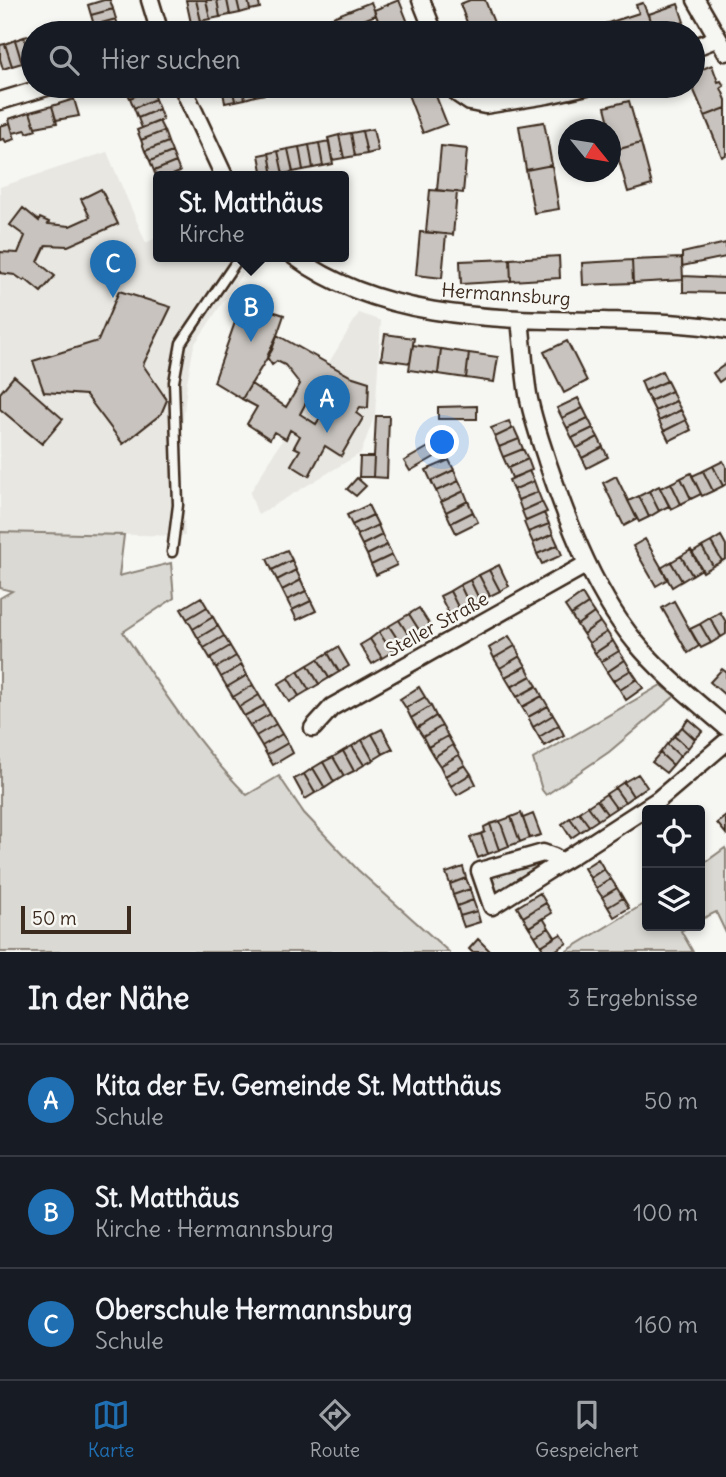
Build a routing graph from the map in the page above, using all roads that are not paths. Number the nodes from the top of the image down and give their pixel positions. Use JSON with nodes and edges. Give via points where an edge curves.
{"nodes":[{"id":1,"x":149,"y":0,"type":"edge"},
{"id":2,"x":421,"y":0,"type":"edge"},
{"id":3,"x":696,"y":0,"type":"edge"},
{"id":4,"x":156,"y":21,"type":"edge"},
{"id":5,"x":429,"y":21,"type":"edge"},
{"id":6,"x":722,"y":45,"type":"edge"},
{"id":7,"x":21,"y":95,"type":"edge"},
{"id":8,"x":188,"y":98,"type":"edge"},
{"id":9,"x":465,"y":98,"type":"edge"},
{"id":10,"x":523,"y":98,"type":"edge"},
{"id":11,"x":0,"y":101,"type":"edge"},
{"id":12,"x":222,"y":171,"type":"edge"},
{"id":13,"x":236,"y":262,"type":"edge"},
{"id":14,"x":304,"y":262,"type":"edge"},
{"id":15,"x":520,"y":320,"type":"junction"},
{"id":16,"x":726,"y":330,"type":"edge"},
{"id":17,"x":172,"y":552,"type":"dead end"},
{"id":18,"x":587,"y":564,"type":"junction"},
{"id":19,"x":313,"y":727,"type":"dead end"},
{"id":20,"x":726,"y":727,"type":"edge"},
{"id":21,"x":726,"y":742,"type":"edge"},
{"id":22,"x":560,"y":863,"type":"junction"}],
"edges":[{"from":1,"to":4,"type":"street"},
{"from":2,"to":5,"type":"street"},
{"from":3,"to":6,"type":"street"},
{"from":7,"to":11,"type":"street"},
{"from":8,"to":12,"type":"street"},
{"from":9,"to":10,"type":"street","via":[[485,105]]},
{"from":13,"to":17,"type":"lane","via":[[181,343],[174,382],[178,505]]},
{"from":14,"to":15,"type":"street","name":"Hermannsburg","via":[[370,296],[433,310]]},
{"from":15,"to":16,"type":"street","name":"Hermannsburg","via":[[680,324]]},
{"from":15,"to":18,"type":"street","via":[[534,420]]},
{"from":18,"to":19,"type":"street","name":"Steller Straße","via":[[332,707]]},
{"from":18,"to":20,"type":"street","via":[[642,650]]},
{"from":21,"to":22,"type":"street","via":[[659,800]]},
{"from":22,"to":22,"type":"street","via":[[543,853],[480,871],[492,906]]}]}
